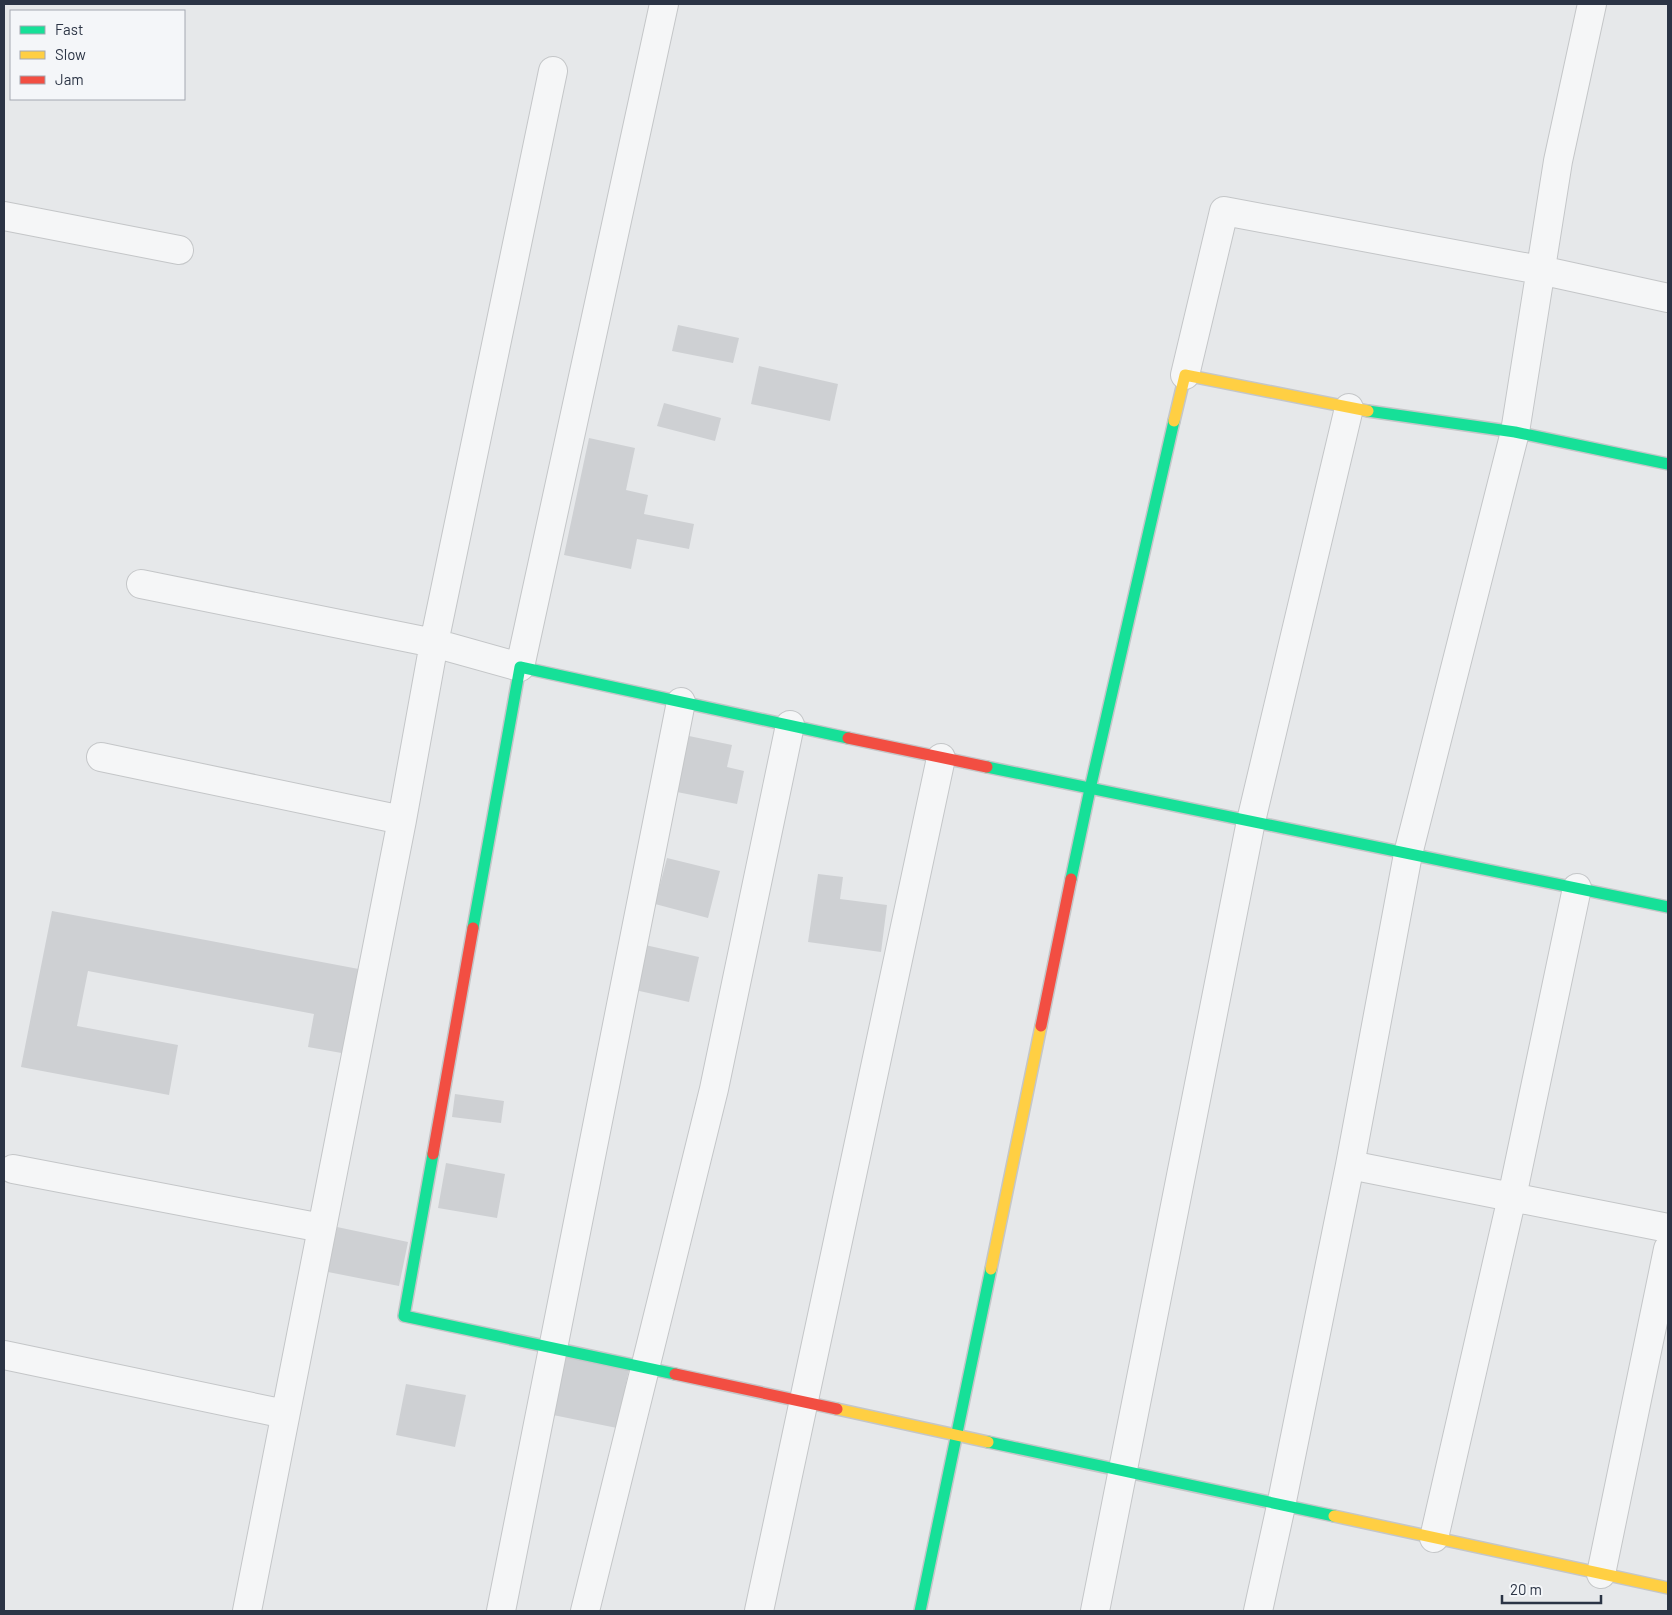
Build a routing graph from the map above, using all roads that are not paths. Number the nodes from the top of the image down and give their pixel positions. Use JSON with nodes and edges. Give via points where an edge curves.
{"nodes":[{"id":1,"x":664,"y":4,"type":"edge"},
{"id":2,"x":1592,"y":4,"type":"edge"},
{"id":3,"x":553,"y":71,"type":"dead end"},
{"id":4,"x":4,"y":216,"type":"edge"},
{"id":5,"x":179,"y":250,"type":"dead end"},
{"id":6,"x":1540,"y":270,"type":"junction"},
{"id":7,"x":1668,"y":298,"type":"edge"},
{"id":8,"x":1185,"y":375,"type":"junction"},
{"id":9,"x":1349,"y":408,"type":"junction"},
{"id":10,"x":1515,"y":432,"type":"junction"},
{"id":11,"x":1668,"y":464,"type":"edge"},
{"id":12,"x":141,"y":584,"type":"dead end"},
{"id":13,"x":434,"y":643,"type":"junction"},
{"id":14,"x":520,"y":667,"type":"junction"},
{"id":15,"x":681,"y":702,"type":"junction"},
{"id":16,"x":790,"y":725,"type":"junction"},
{"id":17,"x":101,"y":757,"type":"dead end"},
{"id":18,"x":941,"y":758,"type":"junction"},
{"id":19,"x":1090,"y":789,"type":"junction"},
{"id":20,"x":402,"y":820,"type":"junction"},
{"id":21,"x":1251,"y":821,"type":"junction"},
{"id":22,"x":1408,"y":854,"type":"junction"},
{"id":23,"x":1577,"y":888,"type":"junction"},
{"id":24,"x":1668,"y":907,"type":"edge"},
{"id":25,"x":1350,"y":1165,"type":"junction"},
{"id":26,"x":13,"y":1168,"type":"dead end"},
{"id":27,"x":1512,"y":1197,"type":"junction"},
{"id":28,"x":322,"y":1228,"type":"junction"},
{"id":29,"x":1668,"y":1228,"type":"edge"},
{"id":30,"x":1668,"y":1249,"type":"edge"},
{"id":31,"x":553,"y":1348,"type":"junction"},
{"id":32,"x":4,"y":1355,"type":"edge"},
{"id":33,"x":646,"y":1367,"type":"junction"},
{"id":34,"x":804,"y":1401,"type":"junction"},
{"id":35,"x":286,"y":1414,"type":"junction"},
{"id":36,"x":957,"y":1434,"type":"junction"},
{"id":37,"x":1123,"y":1470,"type":"junction"},
{"id":38,"x":1281,"y":1506,"type":"junction"},
{"id":39,"x":1434,"y":1538,"type":"junction"},
{"id":40,"x":1602,"y":1574,"type":"junction"},
{"id":41,"x":1668,"y":1588,"type":"edge"},
{"id":42,"x":247,"y":1611,"type":"edge"},
{"id":43,"x":501,"y":1611,"type":"edge"},
{"id":44,"x":585,"y":1611,"type":"edge"},
{"id":45,"x":759,"y":1611,"type":"edge"},
{"id":46,"x":920,"y":1611,"type":"edge"},
{"id":47,"x":1095,"y":1611,"type":"edge"},
{"id":48,"x":1258,"y":1611,"type":"edge"}],
"edges":[{"from":1,"to":14,"type":"street"},
{"from":2,"to":6,"type":"street","via":[[1558,161]]},
{"from":3,"to":13,"type":"street"},
{"from":4,"to":5,"type":"street"},
{"from":6,"to":7,"type":"street"},
{"from":6,"to":8,"type":"street","via":[[1224,211]]},
{"from":6,"to":10,"type":"street"},
{"from":8,"to":9,"type":"street"},
{"from":8,"to":19,"type":"street"},
{"from":9,"to":10,"type":"street"},
{"from":9,"to":21,"type":"street"},
{"from":10,"to":11,"type":"street"},
{"from":10,"to":22,"type":"street"},
{"from":12,"to":13,"type":"street"},
{"from":13,"to":14,"type":"street"},
{"from":13,"to":20,"type":"street"},
{"from":14,"to":15,"type":"street"},
{"from":14,"to":31,"type":"street","via":[[404,1316]]},
{"from":15,"to":16,"type":"street"},
{"from":15,"to":31,"type":"street"},
{"from":16,"to":18,"type":"street"},
{"from":16,"to":33,"type":"street","via":[[714,1089]]},
{"from":17,"to":20,"type":"street"},
{"from":18,"to":19,"type":"street"},
{"from":18,"to":34,"type":"street"},
{"from":19,"to":21,"type":"street"},
{"from":19,"to":36,"type":"street"},
{"from":20,"to":28,"type":"street"},
{"from":21,"to":22,"type":"street"},
{"from":21,"to":37,"type":"street"},
{"from":22,"to":23,"type":"street"},
{"from":22,"to":25,"type":"street"},
{"from":23,"to":24,"type":"street"},
{"from":23,"to":27,"type":"street"},
{"from":25,"to":27,"type":"street"},
{"from":25,"to":38,"type":"street"},
{"from":26,"to":28,"type":"street"},
{"from":27,"to":29,"type":"street"},
{"from":27,"to":39,"type":"street"},
{"from":28,"to":35,"type":"street"},
{"from":30,"to":40,"type":"street"},
{"from":31,"to":33,"type":"street"},
{"from":31,"to":43,"type":"street"},
{"from":32,"to":35,"type":"street"},
{"from":33,"to":34,"type":"street"},
{"from":33,"to":44,"type":"street"},
{"from":34,"to":36,"type":"street"},
{"from":34,"to":45,"type":"street"},
{"from":35,"to":42,"type":"street"},
{"from":36,"to":37,"type":"street"},
{"from":36,"to":46,"type":"street"},
{"from":37,"to":38,"type":"street"},
{"from":37,"to":47,"type":"street"},
{"from":38,"to":39,"type":"street"},
{"from":38,"to":48,"type":"street"},
{"from":39,"to":40,"type":"street"},
{"from":40,"to":41,"type":"street"}]}
